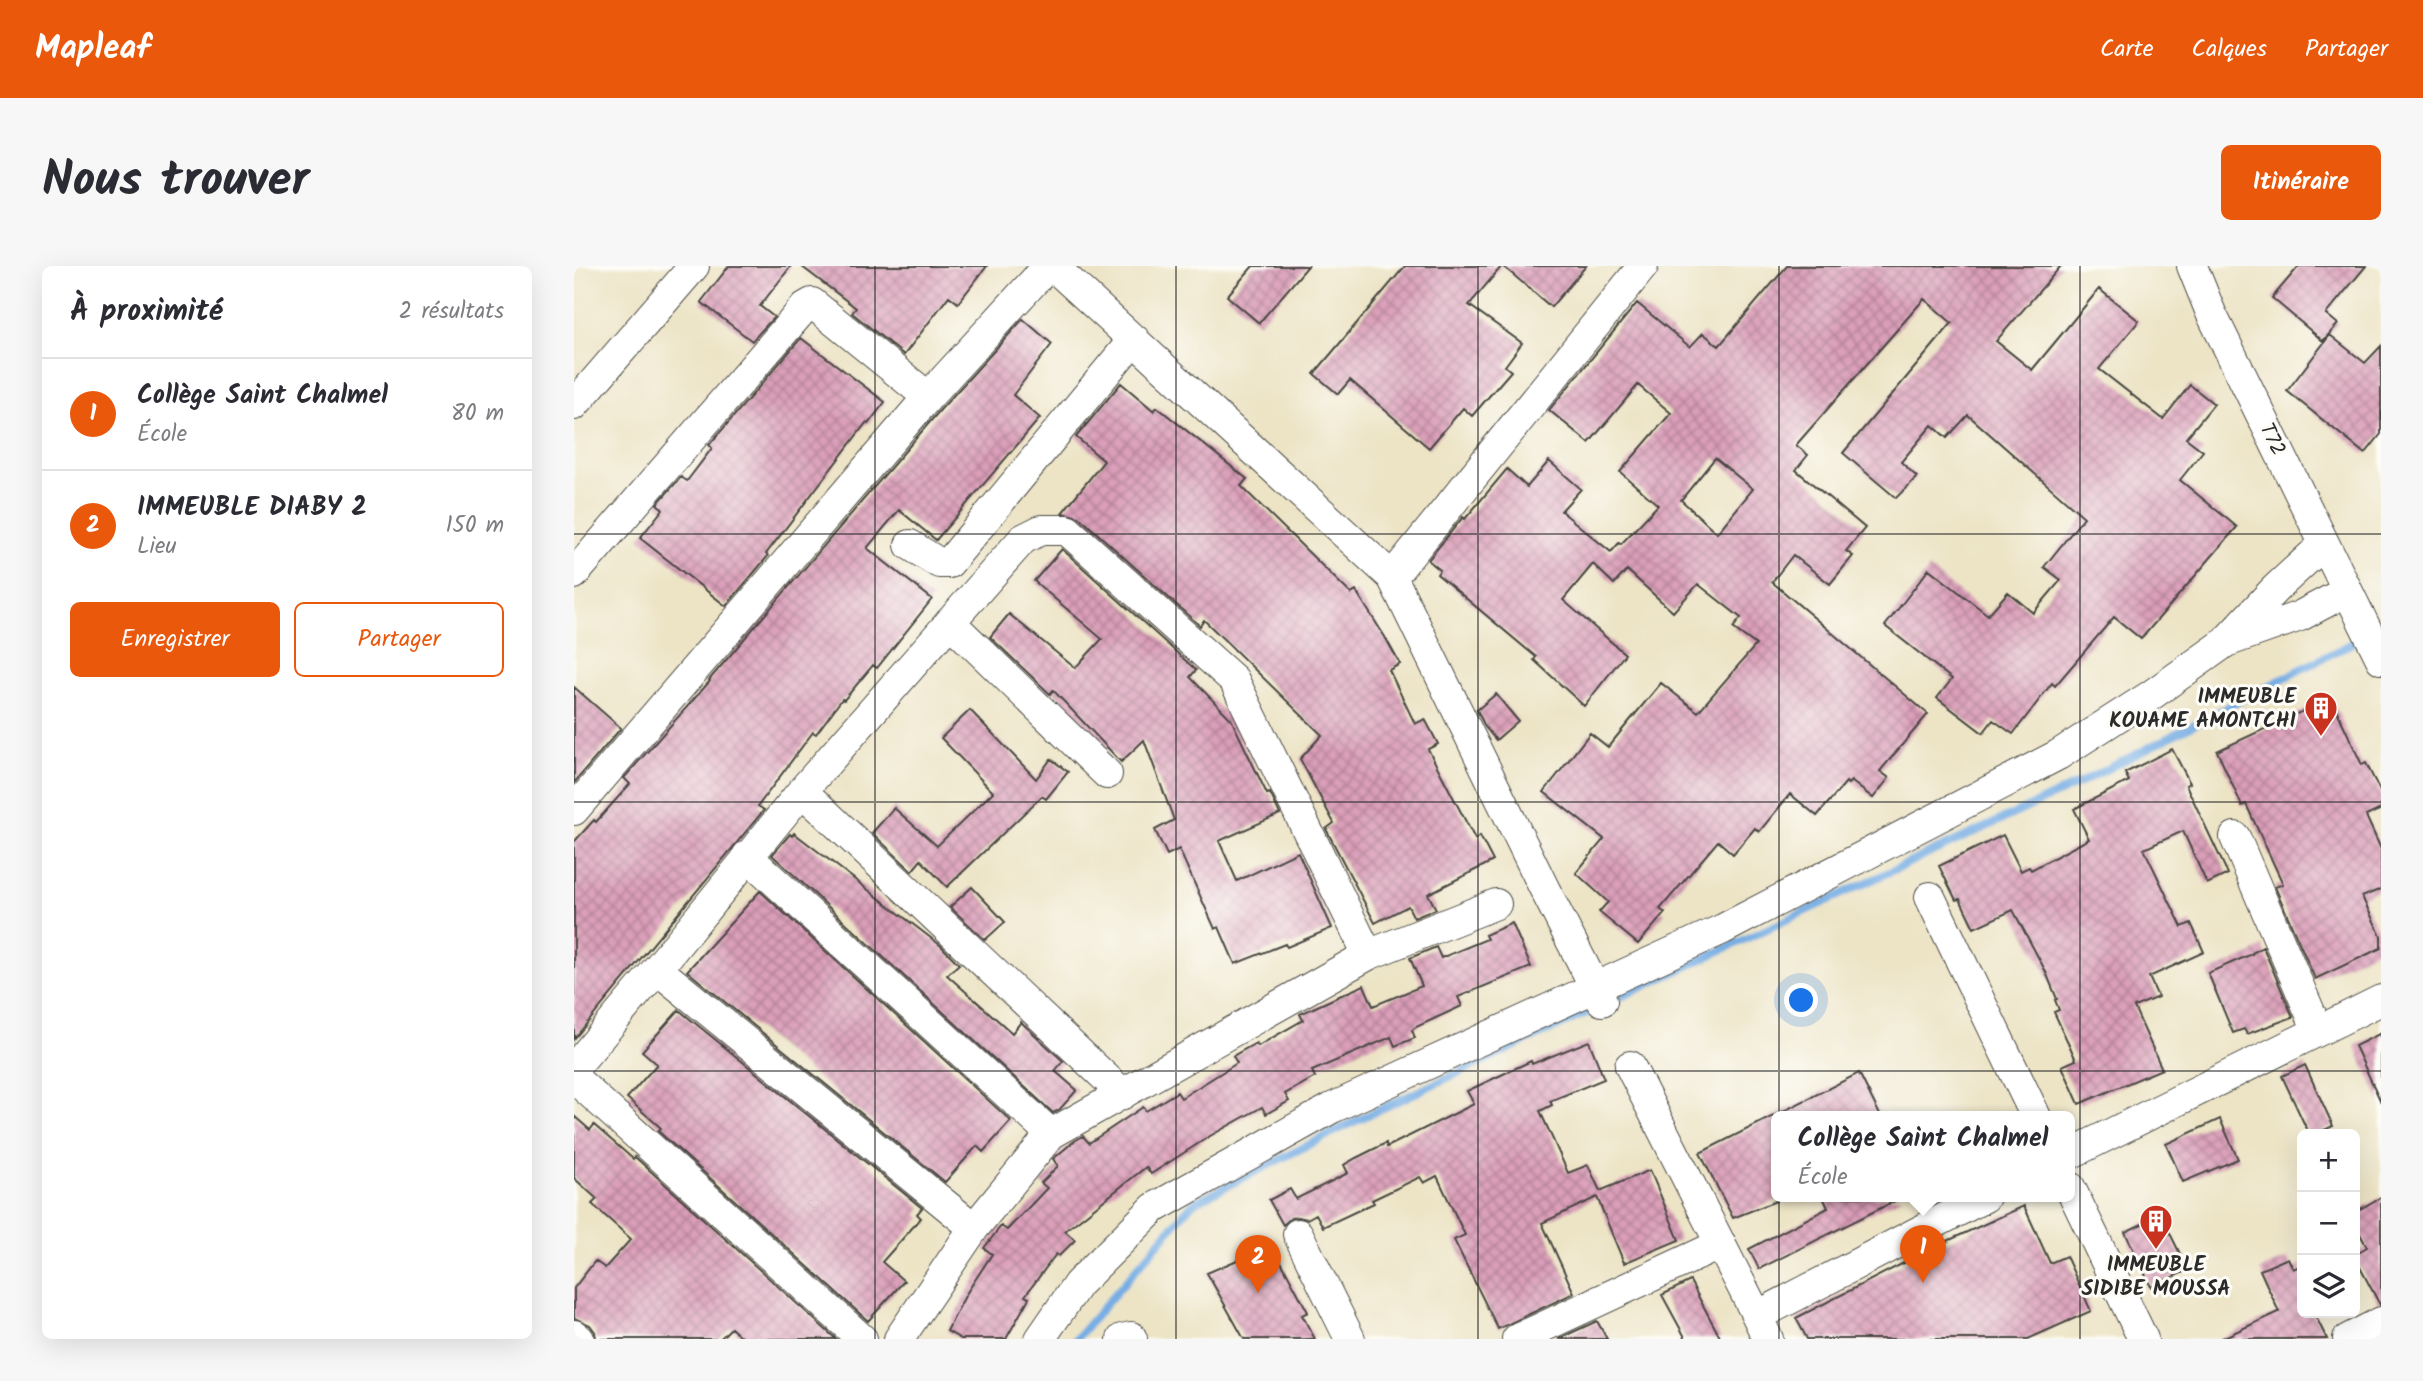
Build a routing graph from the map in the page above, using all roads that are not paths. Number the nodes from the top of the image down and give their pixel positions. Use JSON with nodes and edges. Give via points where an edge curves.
{"nodes":[{"id":1,"x":694,"y":266,"type":"edge"},
{"id":2,"x":1048,"y":266,"type":"edge"},
{"id":3,"x":1053,"y":266,"type":"edge"},
{"id":4,"x":1643,"y":266,"type":"edge"},
{"id":5,"x":2192,"y":266,"type":"edge"},
{"id":6,"x":1134,"y":339,"type":"junction"},
{"id":7,"x":928,"y":397,"type":"junction"},
{"id":8,"x":574,"y":405,"type":"edge"},
{"id":9,"x":2324,"y":544,"type":"junction"},
{"id":10,"x":911,"y":545,"type":"dead end"},
{"id":11,"x":574,"y":575,"type":"edge"},
{"id":12,"x":1392,"y":576,"type":"junction"},
{"id":13,"x":2352,"y":601,"type":"junction"},
{"id":14,"x":950,"y":622,"type":"junction"},
{"id":15,"x":2226,"y":642,"type":"junction"},
{"id":16,"x":2381,"y":659,"type":"edge"},
{"id":17,"x":1107,"y":774,"type":"dead end"},
{"id":18,"x":802,"y":791,"type":"junction"},
{"id":19,"x":574,"y":810,"type":"edge"},
{"id":20,"x":2235,"y":837,"type":"dead end"},
{"id":21,"x":747,"y":856,"type":"junction"},
{"id":22,"x":1930,"y":897,"type":"dead end"},
{"id":23,"x":1496,"y":904,"type":"dead end"},
{"id":24,"x":1368,"y":955,"type":"junction"},
{"id":25,"x":657,"y":969,"type":"junction"},
{"id":26,"x":1598,"y":994,"type":"junction"},
{"id":27,"x":2381,"y":1000,"type":"edge"},
{"id":28,"x":2318,"y":1031,"type":"junction"},
{"id":29,"x":1630,"y":1066,"type":"dead end"},
{"id":30,"x":574,"y":1068,"type":"edge"},
{"id":31,"x":574,"y":1078,"type":"edge"},
{"id":32,"x":1123,"y":1094,"type":"junction"},
{"id":33,"x":2033,"y":1111,"type":"edge"},
{"id":34,"x":1051,"y":1134,"type":"junction"},
{"id":35,"x":2075,"y":1152,"type":"edge"},
{"id":36,"x":2075,"y":1197,"type":"edge"},
{"id":37,"x":1976,"y":1202,"type":"edge"},
{"id":38,"x":974,"y":1228,"type":"junction"},
{"id":39,"x":1298,"y":1234,"type":"dead end"},
{"id":40,"x":1721,"y":1244,"type":"junction"},
{"id":41,"x":2381,"y":1322,"type":"edge"},
{"id":42,"x":1763,"y":1327,"type":"edge"},
{"id":43,"x":574,"y":1335,"type":"edge"},
{"id":44,"x":579,"y":1339,"type":"edge"},
{"id":45,"x":862,"y":1339,"type":"edge"},
{"id":46,"x":899,"y":1339,"type":"edge"},
{"id":47,"x":1040,"y":1339,"type":"edge"},
{"id":48,"x":1122,"y":1339,"type":"edge"},
{"id":49,"x":1132,"y":1339,"type":"edge"},
{"id":50,"x":1350,"y":1339,"type":"edge"},
{"id":51,"x":1517,"y":1339,"type":"edge"},
{"id":52,"x":2143,"y":1339,"type":"edge"},
{"id":53,"x":2348,"y":1339,"type":"edge"}],
"edges":[{"from":1,"to":8,"type":"street"},
{"from":2,"to":7,"type":"street"},
{"from":3,"to":6,"type":"street"},
{"from":4,"to":12,"type":"street"},
{"from":5,"to":9,"type":"street","name":"T72"},
{"from":6,"to":10,"type":"street","via":[[949,563],[939,563]]},
{"from":6,"to":12,"type":"street"},
{"from":7,"to":11,"type":"street","via":[[812,303]]},
{"from":7,"to":19,"type":"street"},
{"from":9,"to":13,"type":"street","name":"T72"},
{"from":9,"to":15,"type":"street"},
{"from":12,"to":26,"type":"street"},
{"from":13,"to":15,"type":"street"},
{"from":13,"to":16,"type":"street","name":"T72"},
{"from":14,"to":17,"type":"street"},
{"from":14,"to":18,"type":"street"},
{"from":14,"to":24,"type":"street","via":[[1023,538],[1041,530],[1067,530],[1234,680]]},
{"from":15,"to":26,"type":"street","via":[[2058,755]]},
{"from":18,"to":21,"type":"street"},
{"from":18,"to":32,"type":"street"},
{"from":20,"to":28,"type":"street"},
{"from":21,"to":25,"type":"street"},
{"from":21,"to":34,"type":"street"},
{"from":22,"to":33,"type":"street"},
{"from":23,"to":24,"type":"street"},
{"from":24,"to":32,"type":"street"},
{"from":25,"to":30,"type":"street"},
{"from":25,"to":38,"type":"street"},
{"from":26,"to":47,"type":"street","via":[[1332,1108],[1154,1208],[1078,1284]]},
{"from":27,"to":28,"type":"street"},
{"from":28,"to":35,"type":"street"},
{"from":29,"to":40,"type":"street"},
{"from":31,"to":45,"type":"street"},
{"from":32,"to":34,"type":"street"},
{"from":34,"to":38,"type":"street"},
{"from":36,"to":52,"type":"street"},
{"from":37,"to":42,"type":"street"},
{"from":38,"to":46,"type":"street"},
{"from":39,"to":50,"type":"street"},
{"from":40,"to":42,"type":"street"},
{"from":40,"to":51,"type":"street"},
{"from":41,"to":53,"type":"street"},
{"from":43,"to":44,"type":"street"},
{"from":48,"to":49,"type":"street"}]}
